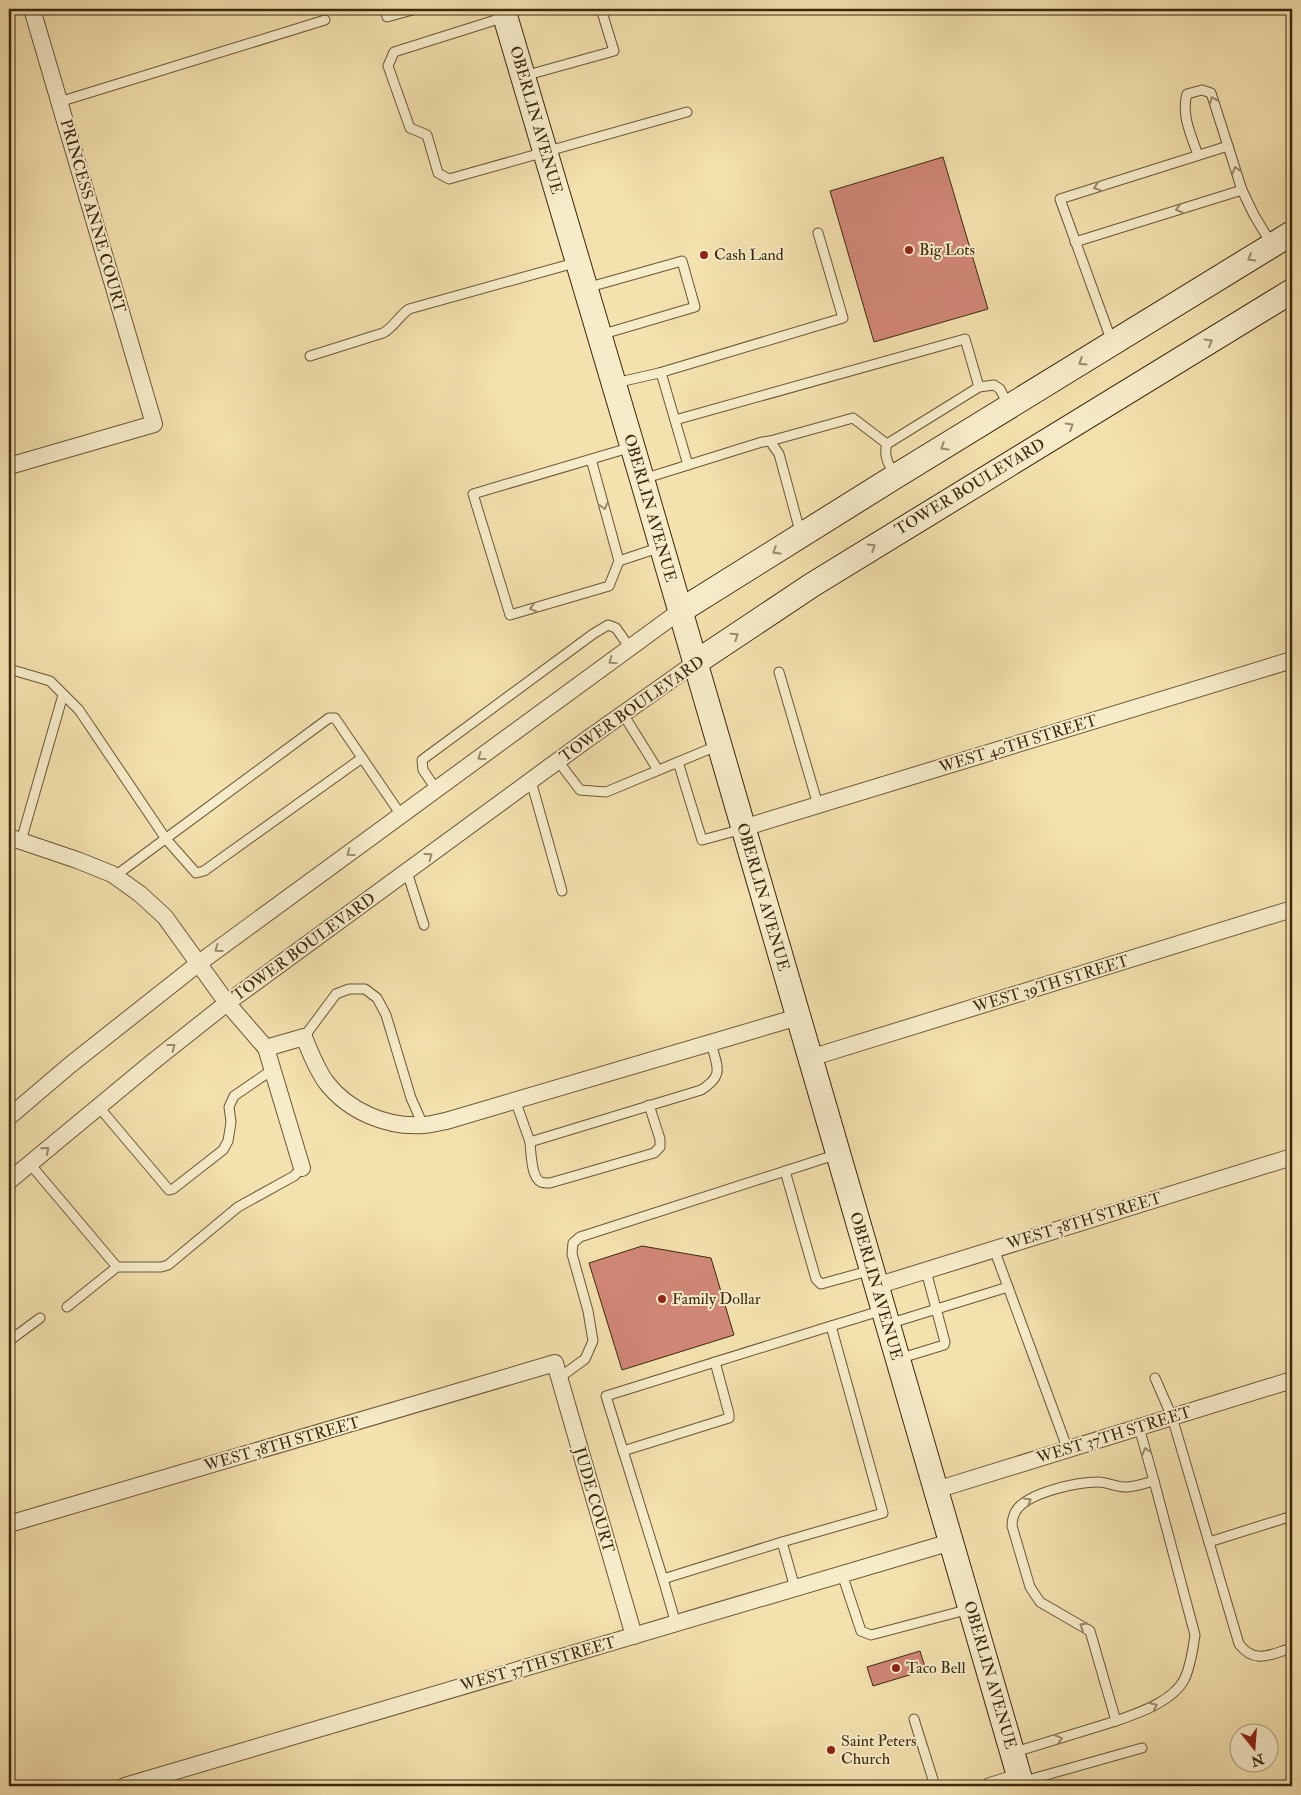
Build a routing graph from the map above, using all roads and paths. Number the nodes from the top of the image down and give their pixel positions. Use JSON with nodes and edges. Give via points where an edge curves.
{"nodes":[{"id":1,"x":32,"y":9,"type":"edge"},
{"id":2,"x":385,"y":9,"type":"edge"},
{"id":3,"x":416,"y":9,"type":"edge"},
{"id":4,"x":601,"y":9,"type":"edge"},
{"id":5,"x":504,"y":13,"type":"edge"},
{"id":6,"x":325,"y":20,"type":"dead end"},
{"id":7,"x":523,"y":76,"type":"junction"},
{"id":8,"x":59,"y":102,"type":"junction"},
{"id":9,"x":687,"y":112,"type":"dead end"},
{"id":10,"x":1228,"y":146,"type":"junction"},
{"id":11,"x":546,"y":152,"type":"junction"},
{"id":12,"x":1198,"y":155,"type":"junction"},
{"id":13,"x":1242,"y":190,"type":"junction"},
{"id":14,"x":818,"y":233,"type":"dead end"},
{"id":15,"x":1282,"y":239,"type":"edge"},
{"id":16,"x":1075,"y":242,"type":"junction"},
{"id":17,"x":578,"y":262,"type":"junction"},
{"id":18,"x":586,"y":288,"type":"junction"},
{"id":19,"x":1292,"y":291,"type":"edge"},
{"id":20,"x":600,"y":335,"type":"junction"},
{"id":21,"x":1112,"y":343,"type":"junction"},
{"id":22,"x":310,"y":356,"type":"dead end"},
{"id":23,"x":659,"y":373,"type":"junction"},
{"id":24,"x":614,"y":383,"type":"junction"},
{"id":25,"x":979,"y":387,"type":"junction"},
{"id":26,"x":1009,"y":407,"type":"junction"},
{"id":27,"x":675,"y":420,"type":"junction"},
{"id":28,"x":770,"y":441,"type":"junction"},
{"id":29,"x":887,"y":444,"type":"junction"},
{"id":30,"x":632,"y":447,"type":"junction"},
{"id":31,"x":591,"y":459,"type":"junction"},
{"id":32,"x":688,"y":465,"type":"junction"},
{"id":33,"x":9,"y":466,"type":"edge"},
{"id":34,"x":896,"y":476,"type":"junction"},
{"id":35,"x":642,"y":479,"type":"junction"},
{"id":36,"x":802,"y":535,"type":"junction"},
{"id":37,"x":661,"y":547,"type":"junction"},
{"id":38,"x":619,"y":561,"type":"junction"},
{"id":39,"x":680,"y":612,"type":"junction"},
{"id":40,"x":630,"y":648,"type":"junction"},
{"id":41,"x":1292,"y":660,"type":"edge"},
{"id":42,"x":695,"y":663,"type":"junction"},
{"id":43,"x":9,"y":669,"type":"edge"},
{"id":44,"x":779,"y":672,"type":"dead end"},
{"id":45,"x":63,"y":694,"type":"junction"},
{"id":46,"x":623,"y":714,"type":"junction"},
{"id":47,"x":719,"y":745,"type":"junction"},
{"id":48,"x":362,"y":758,"type":"junction"},
{"id":49,"x":558,"y":761,"type":"junction"},
{"id":50,"x":678,"y":762,"type":"junction"},
{"id":51,"x":658,"y":770,"type":"junction"},
{"id":52,"x":531,"y":781,"type":"junction"},
{"id":53,"x":436,"y":789,"type":"junction"},
{"id":54,"x":818,"y":805,"type":"junction"},
{"id":55,"x":401,"y":815,"type":"junction"},
{"id":56,"x":743,"y":828,"type":"junction"},
{"id":57,"x":15,"y":839,"type":"edge"},
{"id":58,"x":166,"y":839,"type":"junction"},
{"id":59,"x":407,"y":872,"type":"junction"},
{"id":60,"x":115,"y":876,"type":"junction"},
{"id":61,"x":562,"y":891,"type":"dead end"},
{"id":62,"x":1292,"y":909,"type":"edge"},
{"id":63,"x":424,"y":925,"type":"dead end"},
{"id":64,"x":199,"y":963,"type":"junction"},
{"id":65,"x":227,"y":1003,"type":"junction"},
{"id":66,"x":798,"y":1017,"type":"junction"},
{"id":67,"x":304,"y":1037,"type":"junction"},
{"id":68,"x":710,"y":1043,"type":"junction"},
{"id":69,"x":266,"y":1048,"type":"junction"},
{"id":70,"x":810,"y":1058,"type":"junction"},
{"id":71,"x":272,"y":1070,"type":"junction"},
{"id":72,"x":516,"y":1100,"type":"junction"},
{"id":73,"x":98,"y":1106,"type":"junction"},
{"id":74,"x":650,"y":1106,"type":"junction"},
{"id":75,"x":9,"y":1117,"type":"edge"},
{"id":76,"x":423,"y":1125,"type":"junction"},
{"id":77,"x":530,"y":1142,"type":"junction"},
{"id":78,"x":838,"y":1154,"type":"junction"},
{"id":79,"x":1292,"y":1157,"type":"edge"},
{"id":80,"x":30,"y":1164,"type":"junction"},
{"id":81,"x":302,"y":1168,"type":"joint"},
{"id":82,"x":785,"y":1171,"type":"junction"},
{"id":83,"x":9,"y":1181,"type":"edge"},
{"id":84,"x":994,"y":1249,"type":"junction"},
{"id":85,"x":116,"y":1267,"type":"junction"},
{"id":86,"x":926,"y":1270,"type":"junction"},
{"id":87,"x":874,"y":1278,"type":"junction"},
{"id":88,"x":1008,"y":1287,"type":"junction"},
{"id":89,"x":67,"y":1307,"type":"dead end"},
{"id":90,"x":936,"y":1309,"type":"junction"},
{"id":91,"x":885,"y":1317,"type":"junction"},
{"id":92,"x":40,"y":1318,"type":"dead end"},
{"id":93,"x":831,"y":1326,"type":"junction"},
{"id":94,"x":9,"y":1341,"type":"edge"},
{"id":95,"x":898,"y":1360,"type":"junction"},
{"id":96,"x":715,"y":1362,"type":"junction"},
{"id":97,"x":557,"y":1371,"type":"junction"},
{"id":98,"x":1155,"y":1378,"type":"dead end"},
{"id":99,"x":1292,"y":1380,"type":"edge"},
{"id":100,"x":1172,"y":1417,"type":"junction"},
{"id":101,"x":1139,"y":1428,"type":"junction"},
{"id":102,"x":1068,"y":1450,"type":"junction"},
{"id":103,"x":622,"y":1451,"type":"junction"},
{"id":104,"x":1154,"y":1480,"type":"junction"},
{"id":105,"x":936,"y":1490,"type":"junction"},
{"id":106,"x":1292,"y":1516,"type":"edge"},
{"id":107,"x":9,"y":1524,"type":"edge"},
{"id":108,"x":782,"y":1542,"type":"junction"},
{"id":109,"x":951,"y":1542,"type":"junction"},
{"id":110,"x":1209,"y":1542,"type":"junction"},
{"id":111,"x":842,"y":1574,"type":"junction"},
{"id":112,"x":663,"y":1579,"type":"junction"},
{"id":113,"x":795,"y":1588,"type":"junction"},
{"id":114,"x":970,"y":1609,"type":"junction"},
{"id":115,"x":676,"y":1624,"type":"junction"},
{"id":116,"x":634,"y":1636,"type":"junction"},
{"id":117,"x":1292,"y":1648,"type":"edge"},
{"id":118,"x":914,"y":1719,"type":"dead end"},
{"id":119,"x":1116,"y":1721,"type":"junction"},
{"id":120,"x":1142,"y":1748,"type":"dead end"},
{"id":121,"x":1012,"y":1753,"type":"junction"},
{"id":122,"x":1021,"y":1782,"type":"edge"},
{"id":123,"x":125,"y":1786,"type":"edge"},
{"id":124,"x":935,"y":1786,"type":"edge"},
{"id":125,"x":990,"y":1786,"type":"edge"}],
"edges":[{"from":1,"to":8,"type":"street","name":"PRINCESS ANNE COURT"},
{"from":2,"to":3,"type":"lane","via":[[387,17]]},
{"from":4,"to":7,"type":"lane","via":[[614,51]]},
{"from":5,"to":7,"type":"street","name":"OBERLIN AVENUE"},
{"from":5,"to":11,"type":"lane","via":[[394,52],[388,66],[410,128],[426,135],[438,173],[449,179]]},
{"from":6,"to":8,"type":"lane"},
{"from":7,"to":11,"type":"street","name":"OBERLIN AVENUE"},
{"from":8,"to":33,"type":"street","name":"PRINCESS ANNE COURT","via":[[154,424]]},
{"from":9,"to":11,"type":"lane"},
{"from":10,"to":12,"type":"lane"},
{"from":10,"to":12,"type":"lane","one_way":true,"via":[[1211,93],[1202,90],[1187,94],[1184,104],[1186,120]]},
{"from":13,"to":10,"type":"lane","one_way":true},
{"from":11,"to":17,"type":"street","name":"OBERLIN AVENUE"},
{"from":12,"to":16,"type":"lane","one_way":true,"via":[[1060,199]]},
{"from":13,"to":15,"type":"lane","via":[[1254,215]]},
{"from":13,"to":16,"type":"lane","one_way":true},
{"from":14,"to":23,"type":"lane","via":[[842,318]]},
{"from":15,"to":21,"type":"street","one_way":true},
{"from":16,"to":21,"type":"lane"},
{"from":17,"to":18,"type":"street","name":"OBERLIN AVENUE"},
{"from":17,"to":22,"type":"lane","via":[[409,308],[383,333]]},
{"from":18,"to":20,"type":"street","name":"OBERLIN AVENUE"},
{"from":18,"to":20,"type":"lane","via":[[682,261],[695,307]]},
{"from":42,"to":19,"type":"street","name":"TOWER BOULEVARD","one_way":true,"via":[[820,579]]},
{"from":20,"to":24,"type":"street","name":"OBERLIN AVENUE"},
{"from":21,"to":26,"type":"street","one_way":true},
{"from":23,"to":24,"type":"lane"},
{"from":23,"to":27,"type":"lane"},
{"from":24,"to":30,"type":"street","name":"OBERLIN AVENUE"},
{"from":25,"to":26,"type":"lane","via":[[994,385],[1000,389]]},
{"from":25,"to":27,"type":"lane","via":[[965,339]]},
{"from":25,"to":29,"type":"lane"},
{"from":26,"to":34,"type":"street","one_way":true},
{"from":27,"to":32,"type":"lane"},
{"from":28,"to":29,"type":"lane","via":[[853,418]]},
{"from":28,"to":32,"type":"lane"},
{"from":28,"to":36,"type":"lane","via":[[779,454]]},
{"from":29,"to":34,"type":"lane","via":[[884,451]]},
{"from":30,"to":31,"type":"lane"},
{"from":30,"to":35,"type":"street","name":"OBERLIN AVENUE"},
{"from":31,"to":38,"type":"lane","one_way":true},
{"from":38,"to":31,"type":"lane","one_way":true,"via":[[609,586],[510,615],[473,494]]},
{"from":32,"to":35,"type":"lane"},
{"from":34,"to":36,"type":"street"},
{"from":35,"to":37,"type":"street","name":"OBERLIN AVENUE"},
{"from":36,"to":39,"type":"street","one_way":true},
{"from":37,"to":38,"type":"lane"},
{"from":37,"to":39,"type":"street","name":"OBERLIN AVENUE"},
{"from":39,"to":40,"type":"street"},
{"from":39,"to":42,"type":"street","name":"OBERLIN AVENUE"},
{"from":40,"to":53,"type":"street","one_way":true},
{"from":40,"to":53,"type":"lane","via":[[616,628],[608,625],[593,634],[422,760],[423,770]]},
{"from":41,"to":54,"type":"street","name":"WEST 40TH STREET"},
{"from":42,"to":46,"type":"street","name":"TOWER BOULEVARD"},
{"from":42,"to":47,"type":"street","name":"OBERLIN AVENUE"},
{"from":43,"to":45,"type":"lane","via":[[50,681]]},
{"from":44,"to":54,"type":"lane"},
{"from":45,"to":57,"type":"lane"},
{"from":45,"to":58,"type":"lane","via":[[79,710]]},
{"from":46,"to":49,"type":"street","name":"TOWER BOULEVARD"},
{"from":46,"to":51,"type":"lane"},
{"from":47,"to":50,"type":"lane"},
{"from":47,"to":56,"type":"street","name":"OBERLIN AVENUE"},
{"from":48,"to":55,"type":"lane"},
{"from":48,"to":58,"type":"lane","via":[[204,871],[196,873]]},
{"from":48,"to":58,"type":"lane","via":[[335,718],[329,718]]},
{"from":49,"to":51,"type":"lane","via":[[580,790],[606,792]]},
{"from":49,"to":52,"type":"street","name":"TOWER BOULEVARD"},
{"from":50,"to":51,"type":"lane"},
{"from":50,"to":56,"type":"lane","via":[[702,840]]},
{"from":59,"to":52,"type":"street","name":"TOWER BOULEVARD","one_way":true},
{"from":52,"to":61,"type":"lane"},
{"from":53,"to":55,"type":"street"},
{"from":54,"to":56,"type":"street","name":"WEST 40TH STREET"},
{"from":55,"to":64,"type":"street","one_way":true},
{"from":56,"to":66,"type":"street","name":"OBERLIN AVENUE"},
{"from":57,"to":60,"type":"street"},
{"from":58,"to":60,"type":"lane"},
{"from":59,"to":63,"type":"lane"},
{"from":59,"to":65,"type":"street","name":"TOWER BOULEVARD"},
{"from":60,"to":64,"type":"street","via":[[153,905]]},
{"from":62,"to":70,"type":"street","name":"WEST 39TH STREET"},
{"from":64,"to":65,"type":"street"},
{"from":64,"to":75,"type":"street"},
{"from":65,"to":69,"type":"street"},
{"from":73,"to":65,"type":"street","name":"TOWER BOULEVARD","one_way":true},
{"from":66,"to":68,"type":"street"},
{"from":66,"to":70,"type":"street","name":"OBERLIN AVENUE"},
{"from":67,"to":69,"type":"street"},
{"from":67,"to":76,"type":"street","via":[[326,1082],[359,1112],[400,1124]]},
{"from":67,"to":76,"type":"lane","via":[[336,994],[349,989],[365,989],[377,998],[386,1015],[411,1098]]},
{"from":68,"to":72,"type":"street"},
{"from":68,"to":74,"type":"lane","via":[[717,1070],[712,1083],[701,1090]]},
{"from":69,"to":71,"type":"street"},
{"from":70,"to":78,"type":"street","name":"OBERLIN AVENUE"},
{"from":71,"to":73,"type":"lane","via":[[234,1096],[229,1107],[228,1141],[223,1150],[174,1189],[169,1190]]},
{"from":71,"to":81,"type":"street"},
{"from":72,"to":76,"type":"street"},
{"from":72,"to":77,"type":"lane"},
{"from":80,"to":73,"type":"street","name":"TOWER BOULEVARD","one_way":true},
{"from":74,"to":77,"type":"lane"},
{"from":74,"to":77,"type":"lane","via":[[660,1139],[660,1147],[654,1153],[542,1183],[534,1170]]},
{"from":78,"to":82,"type":"lane"},
{"from":78,"to":87,"type":"street","name":"OBERLIN AVENUE"},
{"from":79,"to":84,"type":"street","name":"WEST 38TH STREET"},
{"from":80,"to":83,"type":"street","name":"TOWER BOULEVARD"},
{"from":80,"to":85,"type":"lane"},
{"from":81,"to":85,"type":"lane","via":[[294,1176],[238,1207],[168,1265],[161,1268]]},
{"from":82,"to":87,"type":"lane","via":[[820,1284]]},
{"from":82,"to":97,"type":"lane","via":[[580,1237],[573,1243],[572,1254],[593,1341],[585,1359]]},
{"from":84,"to":86,"type":"street","name":"WEST 38TH STREET"},
{"from":84,"to":88,"type":"lane"},
{"from":85,"to":89,"type":"lane"},
{"from":86,"to":87,"type":"street","name":"WEST 38TH STREET"},
{"from":86,"to":90,"type":"lane"},
{"from":87,"to":91,"type":"street","name":"OBERLIN AVENUE"},
{"from":88,"to":90,"type":"lane"},
{"from":88,"to":102,"type":"lane"},
{"from":90,"to":91,"type":"lane"},
{"from":90,"to":95,"type":"lane","via":[[944,1345]]},
{"from":91,"to":93,"type":"lane"},
{"from":91,"to":95,"type":"street","name":"OBERLIN AVENUE"},
{"from":92,"to":94,"type":"lane"},
{"from":93,"to":96,"type":"lane"},
{"from":93,"to":108,"type":"lane","via":[[883,1513]]},
{"from":95,"to":105,"type":"street","name":"OBERLIN AVENUE"},
{"from":96,"to":103,"type":"lane","via":[[729,1418]]},
{"from":96,"to":103,"type":"lane","via":[[606,1396]]},
{"from":97,"to":107,"type":"street","name":"WEST 38TH STREET"},
{"from":97,"to":116,"type":"street","name":"JUDE COURT"},
{"from":98,"to":100,"type":"lane"},
{"from":99,"to":100,"type":"street","name":"WEST 37TH STREET"},
{"from":100,"to":101,"type":"street","name":"WEST 37TH STREET"},
{"from":100,"to":110,"type":"lane"},
{"from":101,"to":102,"type":"street","name":"WEST 37TH STREET"},
{"from":104,"to":101,"type":"lane","one_way":true},
{"from":102,"to":105,"type":"street","name":"WEST 37TH STREET"},
{"from":103,"to":112,"type":"lane"},
{"from":119,"to":104,"type":"lane","one_way":true,"via":[[1164,1700],[1184,1679],[1192,1656],[1195,1636]]},
{"from":119,"to":104,"type":"lane","one_way":true,"via":[[1090,1631],[1035,1596],[1012,1518],[1024,1503],[1074,1483],[1100,1482],[1118,1488]]},
{"from":105,"to":109,"type":"street","name":"OBERLIN AVENUE"},
{"from":106,"to":110,"type":"lane"},
{"from":108,"to":112,"type":"lane"},
{"from":108,"to":113,"type":"lane"},
{"from":109,"to":111,"type":"street","name":"WEST 37TH STREET"},
{"from":109,"to":114,"type":"street","name":"OBERLIN AVENUE"},
{"from":110,"to":117,"type":"lane","via":[[1239,1644],[1245,1652],[1254,1657]]},
{"from":111,"to":113,"type":"street","name":"WEST 37TH STREET"},
{"from":111,"to":114,"type":"lane","via":[[861,1631],[865,1634]]},
{"from":112,"to":115,"type":"lane"},
{"from":113,"to":115,"type":"street","name":"WEST 37TH STREET"},
{"from":114,"to":121,"type":"street","name":"OBERLIN AVENUE"},
{"from":115,"to":116,"type":"street","name":"WEST 37TH STREET"},
{"from":116,"to":123,"type":"street","name":"WEST 37TH STREET"},
{"from":118,"to":124,"type":"lane"},
{"from":121,"to":119,"type":"lane","one_way":true},
{"from":120,"to":122,"type":"lane"},
{"from":121,"to":122,"type":"street","name":"OBERLIN AVENUE"},
{"from":122,"to":125,"type":"street"}]}
